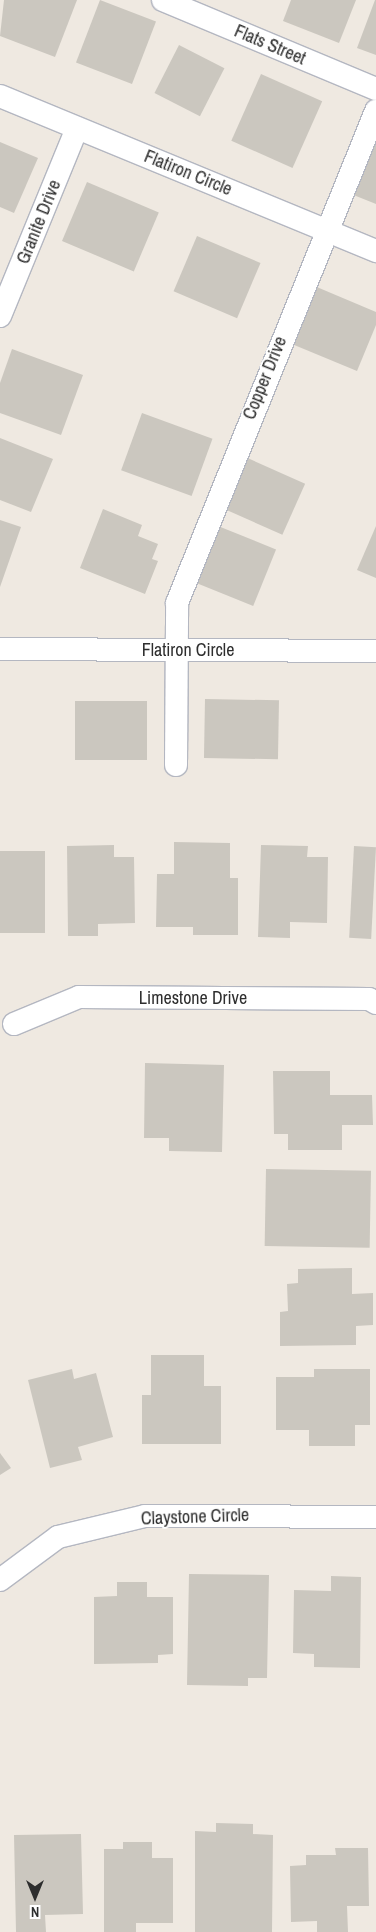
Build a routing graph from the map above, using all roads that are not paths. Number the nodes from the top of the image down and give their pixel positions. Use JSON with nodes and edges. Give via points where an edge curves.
{"nodes":[{"id":1,"x":163,"y":0,"type":"edge"},
{"id":2,"x":376,"y":89,"type":"edge"},
{"id":3,"x":0,"y":96,"type":"edge"},
{"id":4,"x":376,"y":111,"type":"edge"},
{"id":5,"x":77,"y":128,"type":"junction"},
{"id":6,"x":327,"y":230,"type":"junction"},
{"id":7,"x":376,"y":251,"type":"edge"},
{"id":8,"x":0,"y":316,"type":"edge"},
{"id":9,"x":0,"y":650,"type":"edge"},
{"id":10,"x":176,"y":651,"type":"junction"},
{"id":11,"x":376,"y":651,"type":"edge"},
{"id":12,"x":176,"y":766,"type":"dead end"},
{"id":13,"x":376,"y":1003,"type":"edge"},
{"id":14,"x":14,"y":1024,"type":"dead end"},
{"id":15,"x":376,"y":1517,"type":"edge"},
{"id":16,"x":0,"y":1580,"type":"edge"}],
"edges":[{"from":1,"to":2,"type":"street","name":"Flats Street"},
{"from":3,"to":5,"type":"street","name":"Flatiron Circle"},
{"from":4,"to":6,"type":"street","name":"Copper Drive"},
{"from":5,"to":6,"type":"street","name":"Flatiron Circle"},
{"from":5,"to":8,"type":"street","name":"Granite Drive"},
{"from":6,"to":7,"type":"street","name":"Flatiron Circle"},
{"from":6,"to":10,"type":"street","name":"Copper Drive","via":[[176,603]]},
{"from":9,"to":10,"type":"street","name":"Flatiron Circle"},
{"from":10,"to":11,"type":"street","name":"Flatiron Circle"},
{"from":10,"to":12,"type":"street","name":"Copper Drive"},
{"from":13,"to":14,"type":"street","name":"Limestone Drive","via":[[369,999],[79,997]]},
{"from":15,"to":16,"type":"street","name":"Claystone Circle","via":[[145,1516],[58,1537]]}]}
